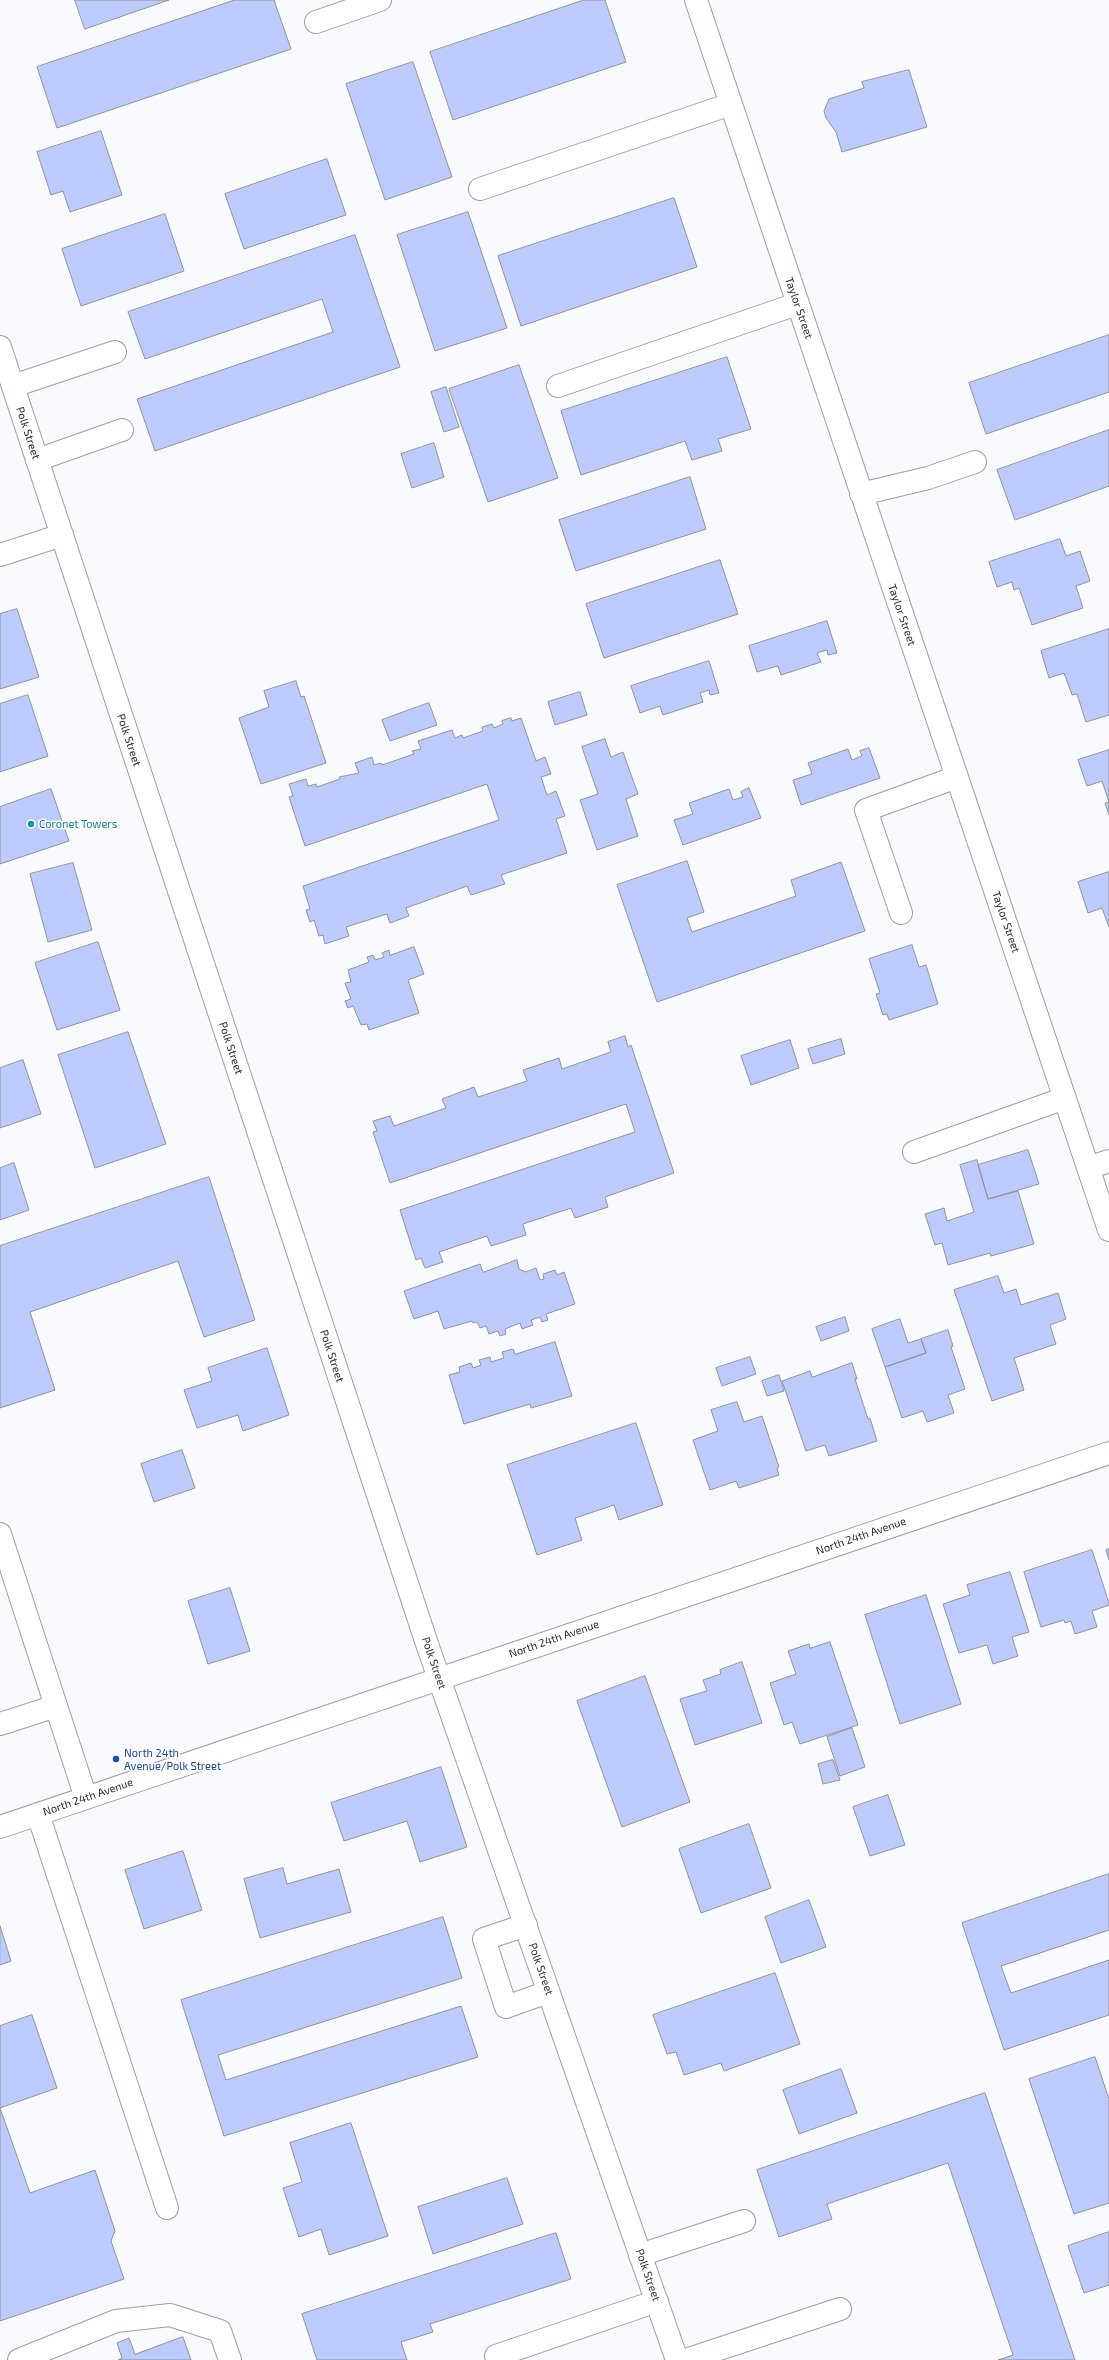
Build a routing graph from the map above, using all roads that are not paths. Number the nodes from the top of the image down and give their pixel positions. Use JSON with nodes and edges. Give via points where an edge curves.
{"nodes":[{"id":1,"x":380,"y":0,"type":"edge"},
{"id":2,"x":696,"y":0,"type":"edge"},
{"id":3,"x":316,"y":22,"type":"dead end"},
{"id":4,"x":730,"y":104,"type":"junction"},
{"id":5,"x":480,"y":190,"type":"dead end"},
{"id":6,"x":797,"y":304,"type":"junction"},
{"id":7,"x":0,"y":347,"type":"edge"},
{"id":8,"x":115,"y":352,"type":"dead end"},
{"id":9,"x":13,"y":386,"type":"junction"},
{"id":10,"x":558,"y":386,"type":"dead end"},
{"id":11,"x":122,"y":430,"type":"dead end"},
{"id":12,"x":37,"y":460,"type":"junction"},
{"id":13,"x":976,"y":462,"type":"dead end"},
{"id":14,"x":861,"y":494,"type":"junction"},
{"id":15,"x":62,"y":535,"type":"junction"},
{"id":16,"x":0,"y":555,"type":"edge"},
{"id":17,"x":957,"y":777,"type":"junction"},
{"id":18,"x":901,"y":913,"type":"dead end"},
{"id":19,"x":1065,"y":1098,"type":"junction"},
{"id":20,"x":914,"y":1152,"type":"dead end"},
{"id":21,"x":1109,"y":1161,"type":"edge"},
{"id":22,"x":1088,"y":1168,"type":"junction"},
{"id":23,"x":1109,"y":1230,"type":"edge"},
{"id":24,"x":1109,"y":1453,"type":"edge"},
{"id":25,"x":0,"y":1537,"type":"edge"},
{"id":26,"x":439,"y":1678,"type":"junction"},
{"id":27,"x":56,"y":1706,"type":"junction"},
{"id":28,"x":0,"y":1724,"type":"edge"},
{"id":29,"x":86,"y":1798,"type":"junction"},
{"id":30,"x":38,"y":1814,"type":"junction"},
{"id":31,"x":0,"y":1827,"type":"edge"},
{"id":32,"x":526,"y":1925,"type":"junction"},
{"id":33,"x":548,"y":1992,"type":"junction"},
{"id":34,"x":167,"y":2208,"type":"dead end"},
{"id":35,"x":744,"y":2221,"type":"dead end"},
{"id":36,"x":640,"y":2255,"type":"junction"},
{"id":37,"x":657,"y":2301,"type":"junction"},
{"id":38,"x":840,"y":2309,"type":"dead end"},
{"id":39,"x":496,"y":2356,"type":"dead end"},
{"id":40,"x":19,"y":2360,"type":"edge"},
{"id":41,"x":230,"y":2360,"type":"edge"},
{"id":42,"x":677,"y":2360,"type":"edge"},
{"id":43,"x":686,"y":2360,"type":"edge"}],
"edges":[{"from":1,"to":3,"type":"street"},
{"from":2,"to":4,"type":"street","name":"Taylor Street"},
{"from":4,"to":5,"type":"street"},
{"from":4,"to":6,"type":"street","name":"Taylor Street"},
{"from":6,"to":10,"type":"street"},
{"from":6,"to":14,"type":"street","name":"Taylor Street"},
{"from":7,"to":9,"type":"street","name":"Polk Street"},
{"from":8,"to":9,"type":"street"},
{"from":9,"to":12,"type":"street","name":"Polk Street"},
{"from":11,"to":12,"type":"street"},
{"from":12,"to":15,"type":"street","name":"Polk Street"},
{"from":13,"to":14,"type":"street","via":[[928,478]]},
{"from":14,"to":17,"type":"street","name":"Taylor Street"},
{"from":15,"to":16,"type":"street"},
{"from":15,"to":26,"type":"street","name":"Polk Street"},
{"from":17,"to":18,"type":"street","via":[[866,810]]},
{"from":17,"to":19,"type":"street","name":"Taylor Street"},
{"from":19,"to":20,"type":"street"},
{"from":19,"to":22,"type":"street","name":"Taylor Street"},
{"from":21,"to":22,"type":"street"},
{"from":22,"to":23,"type":"street","name":"Taylor Street"},
{"from":24,"to":26,"type":"street","name":"North 24th Avenue"},
{"from":25,"to":27,"type":"street"},
{"from":26,"to":29,"type":"street","name":"North 24th Avenue"},
{"from":26,"to":32,"type":"street","name":"Polk Street"},
{"from":27,"to":28,"type":"street"},
{"from":27,"to":29,"type":"street"},
{"from":29,"to":30,"type":"street","name":"North 24th Avenue"},
{"from":30,"to":31,"type":"street","name":"North 24th Avenue"},
{"from":30,"to":34,"type":"street"},
{"from":32,"to":33,"type":"street","name":"Polk Street"},
{"from":32,"to":33,"type":"street","via":[[484,1939],[506,2007]]},
{"from":33,"to":36,"type":"street","name":"Polk Street"},
{"from":35,"to":36,"type":"street"},
{"from":36,"to":37,"type":"street","name":"Polk Street"},
{"from":37,"to":39,"type":"street"},
{"from":37,"to":42,"type":"street","name":"Polk Street"},
{"from":38,"to":43,"type":"street"},
{"from":40,"to":41,"type":"street","via":[[116,2321],[170,2315],[220,2331]]}]}
